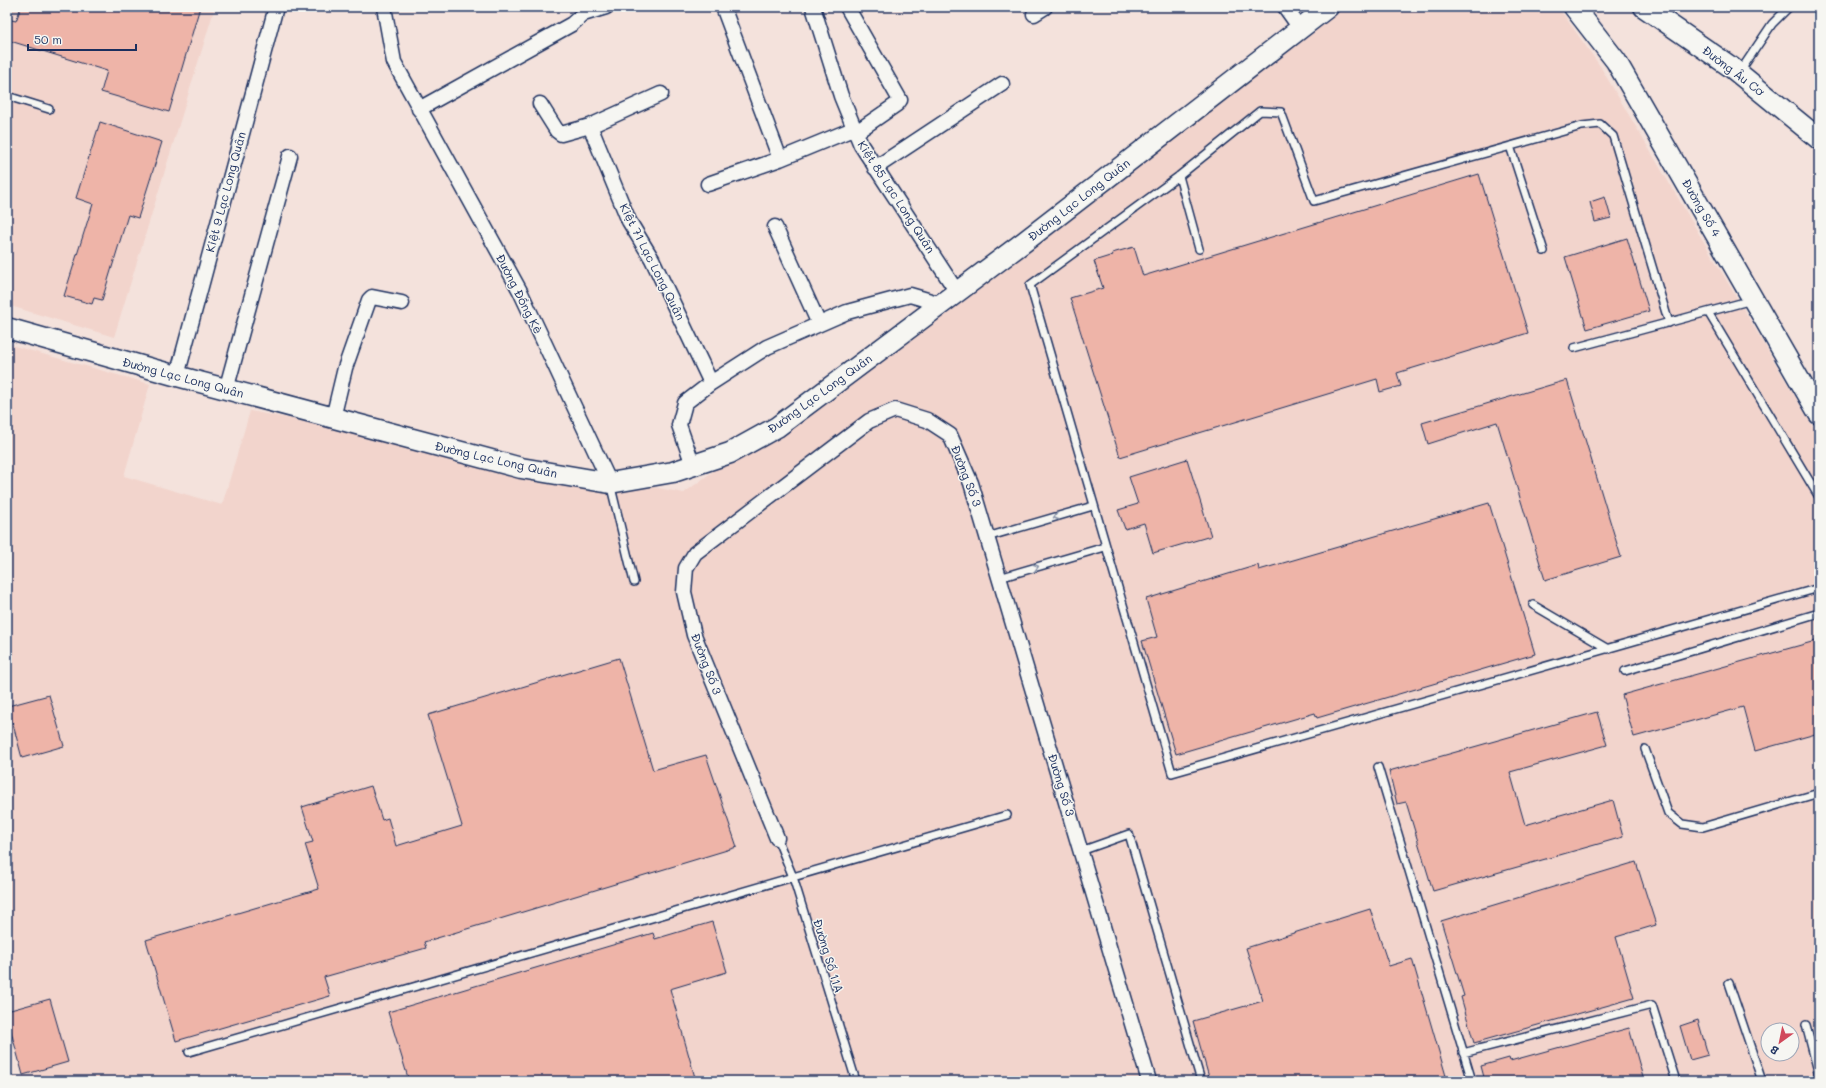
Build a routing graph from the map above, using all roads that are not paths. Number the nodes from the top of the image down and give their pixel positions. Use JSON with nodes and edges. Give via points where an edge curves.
{"nodes":[{"id":1,"x":276,"y":7,"type":"edge"},
{"id":2,"x":384,"y":7,"type":"edge"},
{"id":3,"x":606,"y":7,"type":"edge"},
{"id":4,"x":723,"y":7,"type":"edge"},
{"id":5,"x":813,"y":7,"type":"edge"},
{"id":6,"x":847,"y":7,"type":"edge"},
{"id":7,"x":1285,"y":7,"type":"edge"},
{"id":8,"x":1328,"y":7,"type":"edge"},
{"id":9,"x":1574,"y":7,"type":"edge"},
{"id":10,"x":1644,"y":7,"type":"edge"},
{"id":11,"x":1789,"y":7,"type":"edge"},
{"id":12,"x":585,"y":10,"type":"edge"},
{"id":13,"x":1300,"y":28,"type":"junction"},
{"id":14,"x":1739,"y":73,"type":"junction"},
{"id":15,"x":1002,"y":84,"type":"dead end"},
{"id":16,"x":661,"y":94,"type":"dead end"},
{"id":17,"x":7,"y":96,"type":"edge"},
{"id":18,"x":540,"y":104,"type":"dead end"},
{"id":19,"x":49,"y":109,"type":"dead end"},
{"id":20,"x":419,"y":109,"type":"junction"},
{"id":21,"x":854,"y":130,"type":"junction"},
{"id":22,"x":592,"y":133,"type":"junction"},
{"id":23,"x":1819,"y":139,"type":"edge"},
{"id":24,"x":1510,"y":146,"type":"junction"},
{"id":25,"x":290,"y":156,"type":"dead end"},
{"id":26,"x":780,"y":159,"type":"junction"},
{"id":27,"x":875,"y":168,"type":"junction"},
{"id":28,"x":1179,"y":176,"type":"junction"},
{"id":29,"x":708,"y":184,"type":"dead end"},
{"id":30,"x":775,"y":227,"type":"dead end"},
{"id":31,"x":1199,"y":249,"type":"dead end"},
{"id":32,"x":1544,"y":251,"type":"dead end"},
{"id":33,"x":958,"y":292,"type":"junction"},
{"id":34,"x":1754,"y":299,"type":"junction"},
{"id":35,"x":402,"y":303,"type":"dead end"},
{"id":36,"x":941,"y":304,"type":"junction"},
{"id":37,"x":1708,"y":312,"type":"junction"},
{"id":38,"x":1669,"y":323,"type":"junction"},
{"id":39,"x":819,"y":324,"type":"junction"},
{"id":40,"x":7,"y":328,"type":"edge"},
{"id":41,"x":1574,"y":348,"type":"dead end"},
{"id":42,"x":177,"y":376,"type":"junction"},
{"id":43,"x":711,"y":383,"type":"junction"},
{"id":44,"x":226,"y":390,"type":"junction"},
{"id":45,"x":1819,"y":414,"type":"edge"},
{"id":46,"x":333,"y":418,"type":"junction"},
{"id":47,"x":693,"y":465,"type":"junction"},
{"id":48,"x":610,"y":483,"type":"junction"},
{"id":49,"x":1819,"y":497,"type":"edge"},
{"id":50,"x":1093,"y":506,"type":"junction"},
{"id":51,"x":987,"y":537,"type":"junction"},
{"id":52,"x":1105,"y":547,"type":"junction"},
{"id":53,"x":999,"y":578,"type":"junction"},
{"id":54,"x":634,"y":582,"type":"dead end"},
{"id":55,"x":1819,"y":588,"type":"edge"},
{"id":56,"x":1533,"y":605,"type":"dead end"},
{"id":57,"x":1819,"y":613,"type":"edge"},
{"id":58,"x":1608,"y":649,"type":"junction"},
{"id":59,"x":1626,"y":671,"type":"dead end"},
{"id":60,"x":1645,"y":749,"type":"dead end"},
{"id":61,"x":1378,"y":768,"type":"dead end"},
{"id":62,"x":1819,"y":793,"type":"edge"},
{"id":63,"x":1007,"y":815,"type":"dead end"},
{"id":64,"x":777,"y":838,"type":"joint"},
{"id":65,"x":1081,"y":851,"type":"junction"},
{"id":66,"x":793,"y":877,"type":"junction"},
{"id":67,"x":1728,"y":983,"type":"dead end"},
{"id":68,"x":1806,"y":1025,"type":"dead end"},
{"id":69,"x":189,"y":1052,"type":"dead end"},
{"id":70,"x":1463,"y":1053,"type":"junction"},
{"id":71,"x":1819,"y":1076,"type":"edge"},
{"id":72,"x":856,"y":1081,"type":"edge"},
{"id":73,"x":1149,"y":1081,"type":"edge"},
{"id":74,"x":1201,"y":1081,"type":"edge"},
{"id":75,"x":1472,"y":1081,"type":"edge"},
{"id":76,"x":1676,"y":1081,"type":"edge"},
{"id":77,"x":1762,"y":1081,"type":"edge"}],
"edges":[{"from":1,"to":42,"type":"street","name":"Kiệt 9 Lạc Long Quân"},
{"from":2,"to":20,"type":"street","name":"Đường Đồng Kè","via":[[394,62]]},
{"from":3,"to":12,"type":"street"},
{"from":4,"to":26,"type":"street"},
{"from":5,"to":21,"type":"street","name":"Kiệt 85 Lạc Long Quân"},
{"from":6,"to":21,"type":"street","via":[[900,100]]},
{"from":7,"to":13,"type":"street"},
{"from":8,"to":13,"type":"street","name":"Đường Lạc Long Quân"},
{"from":9,"to":34,"type":"street","name":"Đường Số 4","via":[[1616,61]]},
{"from":10,"to":14,"type":"street","name":"Đường Âu Cơ"},
{"from":11,"to":14,"type":"lane","via":[[1772,24]]},
{"from":12,"to":20,"type":"street","via":[[572,24]]},
{"from":13,"to":33,"type":"street","name":"Đường Lạc Long Quân"},
{"from":14,"to":23,"type":"street","name":"Đường Âu Cơ"},
{"from":15,"to":27,"type":"street"},
{"from":16,"to":22,"type":"street"},
{"from":17,"to":19,"type":"lane"},
{"from":18,"to":22,"type":"street","via":[[556,131],[561,134]]},
{"from":20,"to":48,"type":"street","name":"Đường Đồng Kè","via":[[520,291]]},
{"from":21,"to":26,"type":"street"},
{"from":21,"to":27,"type":"street","name":"Kiệt 85 Lạc Long Quân"},
{"from":22,"to":43,"type":"street","name":"Kiệt 71 Lạc Long Quân","via":[[629,221],[652,259]]},
{"from":24,"to":28,"type":"lane","via":[[1314,201],[1281,112],[1260,111]]},
{"from":24,"to":32,"type":"lane"},
{"from":24,"to":38,"type":"lane","via":[[1582,126],[1600,124],[1613,136]]},
{"from":25,"to":44,"type":"street"},
{"from":26,"to":29,"type":"street"},
{"from":27,"to":33,"type":"street","name":"Kiệt 85 Lạc Long Quân"},
{"from":28,"to":31,"type":"lane"},
{"from":28,"to":50,"type":"lane","via":[[1030,285]]},
{"from":30,"to":39,"type":"street"},
{"from":33,"to":36,"type":"street","name":"Đường Lạc Long Quân"},
{"from":34,"to":37,"type":"lane"},
{"from":34,"to":45,"type":"street","name":"Đường Số 4"},
{"from":35,"to":46,"type":"street","via":[[372,297],[369,300],[345,368]]},
{"from":36,"to":39,"type":"street","via":[[910,295],[847,312]]},
{"from":36,"to":47,"type":"street","name":"Đường Lạc Long Quân","via":[[777,427],[730,452]]},
{"from":37,"to":38,"type":"lane"},
{"from":37,"to":49,"type":"lane"},
{"from":38,"to":41,"type":"lane"},
{"from":39,"to":43,"type":"street","via":[[767,347]]},
{"from":40,"to":42,"type":"street","name":"Đường Lạc Long Quân"},
{"from":42,"to":44,"type":"street","name":"Đường Lạc Long Quân"},
{"from":43,"to":47,"type":"street","via":[[685,403],[679,425]]},
{"from":44,"to":46,"type":"street","name":"Đường Lạc Long Quân"},
{"from":46,"to":48,"type":"street","name":"Đường Lạc Long Quân","via":[[520,468]]},
{"from":47,"to":48,"type":"street","name":"Đường Lạc Long Quân","via":[[673,472]]},
{"from":48,"to":54,"type":"lane"},
{"from":50,"to":51,"type":"lane","one_way":true},
{"from":50,"to":52,"type":"lane"},
{"from":51,"to":53,"type":"street","name":"Đường Số 3"},
{"from":51,"to":64,"type":"street","name":"Đường Số 3","via":[[971,483],[950,435],[927,420],[895,410],[869,421],[695,553],[686,568],[684,592],[694,635]]},
{"from":53,"to":52,"type":"lane","one_way":true},
{"from":52,"to":58,"type":"lane","via":[[1172,773]]},
{"from":53,"to":65,"type":"street","name":"Đường Số 3"},
{"from":55,"to":58,"type":"lane"},
{"from":56,"to":58,"type":"lane"},
{"from":57,"to":59,"type":"lane"},
{"from":60,"to":62,"type":"lane","via":[[1668,813],[1682,824],[1703,827]]},
{"from":61,"to":70,"type":"lane"},
{"from":63,"to":66,"type":"lane"},
{"from":64,"to":66,"type":"lane","name":"Đường Số 11A"},
{"from":65,"to":73,"type":"street","name":"Đường Số 3"},
{"from":65,"to":74,"type":"lane","via":[[1129,834]]},
{"from":66,"to":69,"type":"lane"},
{"from":66,"to":72,"type":"lane","name":"Đường Số 11A"},
{"from":67,"to":77,"type":"lane"},
{"from":68,"to":71,"type":"lane"},
{"from":70,"to":75,"type":"lane"},
{"from":70,"to":76,"type":"lane","via":[[1652,1004]]}]}
